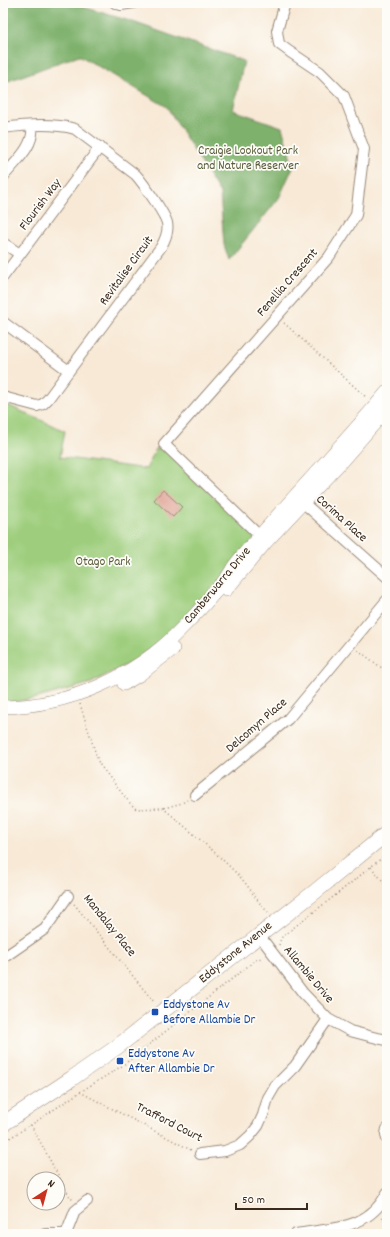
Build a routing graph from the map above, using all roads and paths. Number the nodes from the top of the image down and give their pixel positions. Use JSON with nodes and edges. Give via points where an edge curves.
{"nodes":[{"id":1,"x":115,"y":3,"type":"edge"},
{"id":2,"x":134,"y":3,"type":"edge"},
{"id":3,"x":285,"y":3,"type":"edge"},
{"id":4,"x":32,"y":126,"type":"junction"},
{"id":5,"x":3,"y":128,"type":"edge"},
{"id":6,"x":100,"y":148,"type":"junction"},
{"id":7,"x":3,"y":177,"type":"edge"},
{"id":8,"x":3,"y":243,"type":"edge"},
{"id":9,"x":20,"y":254,"type":"junction"},
{"id":10,"x":3,"y":277,"type":"edge"},
{"id":11,"x":276,"y":316,"type":"junction"},
{"id":12,"x":3,"y":322,"type":"edge"},
{"id":13,"x":70,"y":371,"type":"junction"},
{"id":14,"x":387,"y":393,"type":"edge"},
{"id":15,"x":3,"y":397,"type":"edge"},
{"id":16,"x":371,"y":401,"type":"dead end"},
{"id":17,"x":387,"y":409,"type":"edge"},
{"id":18,"x":299,"y":499,"type":"junction"},
{"id":19,"x":263,"y":539,"type":"junction"},
{"id":20,"x":387,"y":577,"type":"edge"},
{"id":21,"x":387,"y":600,"type":"edge"},
{"id":22,"x":351,"y":644,"type":"junction"},
{"id":23,"x":387,"y":672,"type":"edge"},
{"id":24,"x":80,"y":702,"type":"junction"},
{"id":25,"x":3,"y":707,"type":"edge"},
{"id":26,"x":3,"y":715,"type":"edge"},
{"id":27,"x":195,"y":795,"type":"joint"},
{"id":28,"x":163,"y":808,"type":"junction"},
{"id":29,"x":387,"y":833,"type":"edge"},
{"id":30,"x":387,"y":844,"type":"edge"},
{"id":31,"x":387,"y":854,"type":"edge"},
{"id":32,"x":371,"y":867,"type":"junction"},
{"id":33,"x":387,"y":886,"type":"edge"},
{"id":34,"x":68,"y":896,"type":"joint"},
{"id":35,"x":272,"y":916,"type":"dead end"},
{"id":36,"x":265,"y":943,"type":"junction"},
{"id":37,"x":3,"y":958,"type":"edge"},
{"id":38,"x":158,"y":1006,"type":"dead end"},
{"id":39,"x":328,"y":1019,"type":"junction"},
{"id":40,"x":387,"y":1040,"type":"edge"},
{"id":41,"x":80,"y":1092,"type":"junction"},
{"id":42,"x":3,"y":1124,"type":"edge"},
{"id":43,"x":31,"y":1125,"type":"junction"},
{"id":44,"x":387,"y":1129,"type":"edge"},
{"id":45,"x":3,"y":1134,"type":"edge"},
{"id":46,"x":387,"y":1139,"type":"edge"},
{"id":47,"x":3,"y":1142,"type":"edge"},
{"id":48,"x":200,"y":1154,"type":"joint"},
{"id":49,"x":387,"y":1194,"type":"edge"},
{"id":50,"x":83,"y":1203,"type":"joint"},
{"id":51,"x":45,"y":1234,"type":"edge"},
{"id":52,"x":65,"y":1234,"type":"edge"},
{"id":53,"x":296,"y":1234,"type":"edge"}],
"edges":[{"from":1,"to":2,"type":"street"},
{"from":3,"to":11,"type":"street","name":"Fenellia Crescent","via":[[277,31],[279,44],[320,72],[344,96],[364,149],[356,215],[328,257]]},
{"from":4,"to":5,"type":"street","name":"Revitalise Circuit"},
{"from":4,"to":6,"type":"street","name":"Revitalise Circuit","via":[[75,129]]},
{"from":4,"to":7,"type":"street","via":[[31,140]]},
{"from":6,"to":9,"type":"street","name":"Flourish Way"},
{"from":6,"to":13,"type":"street","name":"Revitalise Circuit","via":[[144,184],[167,222],[168,231],[162,247]]},
{"from":8,"to":9,"type":"street"},
{"from":9,"to":10,"type":"street","name":"Flourish Way"},
{"from":11,"to":16,"type":"path"},
{"from":11,"to":19,"type":"street","name":"Fenellia Crescent","via":[[164,444]]},
{"from":12,"to":13,"type":"street"},
{"from":13,"to":15,"type":"street","name":"Revitalise Circuit","via":[[48,399],[37,406]]},
{"from":14,"to":18,"type":"street","name":"Camberwarra Drive"},
{"from":17,"to":18,"type":"street","name":"Camberwarra Drive"},
{"from":18,"to":19,"type":"street","name":"Camberwarra Drive"},
{"from":18,"to":20,"type":"street","name":"Corima Place"},
{"from":19,"to":24,"type":"street","name":"Camberwarra Drive","via":[[241,574],[173,650],[139,675]]},
{"from":19,"to":25,"type":"street","name":"Camberwarra Drive","via":[[236,564],[181,630],[164,646],[122,676],[84,693],[51,701]]},
{"from":21,"to":22,"type":"street","name":"Delcomyn Place"},
{"from":22,"to":23,"type":"path"},
{"from":22,"to":27,"type":"street","name":"Delcomyn Place","via":[[288,719]]},
{"from":24,"to":26,"type":"street","name":"Camberwarra Drive","via":[[38,712]]},
{"from":24,"to":28,"type":"path","via":[[99,764],[136,809]]},
{"from":27,"to":28,"type":"path","via":[[182,803]]},
{"from":28,"to":35,"type":"path","via":[[237,874],[261,906]]},
{"from":29,"to":36,"type":"main road","name":"Eddystone Avenue","via":[[316,891]]},
{"from":30,"to":36,"type":"main road","name":"Eddystone Avenue"},
{"from":31,"to":32,"type":"path"},
{"from":32,"to":33,"type":"path"},
{"from":32,"to":36,"type":"path","via":[[281,938],[279,947]]},
{"from":34,"to":37,"type":"street","name":"Mandalay Place","via":[[45,929]]},
{"from":34,"to":38,"type":"path","name":"Mandalay Place"},
{"from":36,"to":39,"type":"street","name":"Allambie Drive","via":[[303,993]]},
{"from":36,"to":41,"type":"path","via":[[266,958],[257,959],[122,1066]]},
{"from":36,"to":42,"type":"main road","name":"Eddystone Avenue"},
{"from":36,"to":45,"type":"main road","name":"Eddystone Avenue","via":[[121,1054]]},
{"from":39,"to":40,"type":"street","name":"Allambie Drive","via":[[350,1031]]},
{"from":39,"to":48,"type":"street","name":"Trafford Court","via":[[295,1066],[275,1086],[258,1126],[250,1136],[240,1145],[225,1151]]},
{"from":41,"to":43,"type":"path"},
{"from":41,"to":48,"type":"path","name":"Trafford Court"},
{"from":43,"to":47,"type":"path"},
{"from":43,"to":50,"type":"path","via":[[70,1197]]},
{"from":44,"to":46,"type":"street"},
{"from":49,"to":53,"type":"street","via":[[375,1210],[363,1220],[331,1229]]},
{"from":50,"to":52,"type":"street","via":[[75,1212]]},
{"from":51,"to":52,"type":"street"}]}
